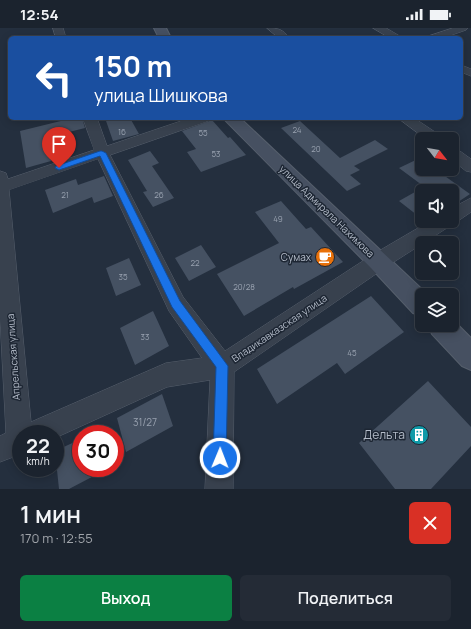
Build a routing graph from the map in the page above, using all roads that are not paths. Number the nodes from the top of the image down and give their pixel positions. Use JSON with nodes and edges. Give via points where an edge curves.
{"nodes":[{"id":1,"x":272,"y":28,"type":"edge"},
{"id":2,"x":378,"y":28,"type":"edge"},
{"id":3,"x":463,"y":28,"type":"edge"},
{"id":4,"x":283,"y":36,"type":"edge"},
{"id":5,"x":394,"y":36,"type":"edge"},
{"id":6,"x":439,"y":36,"type":"edge"},
{"id":7,"x":91,"y":120,"type":"edge"},
{"id":8,"x":197,"y":120,"type":"edge"},
{"id":9,"x":233,"y":120,"type":"edge"},
{"id":10,"x":408,"y":120,"type":"edge"},
{"id":11,"x":426,"y":132,"type":"edge"},
{"id":12,"x":102,"y":153,"type":"junction"},
{"id":13,"x":459,"y":158,"type":"edge"},
{"id":14,"x":471,"y":167,"type":"edge"},
{"id":15,"x":0,"y":182,"type":"edge"},
{"id":16,"x":471,"y":204,"type":"edge"},
{"id":17,"x":459,"y":212,"type":"edge"},
{"id":18,"x":433,"y":228,"type":"edge"},
{"id":19,"x":379,"y":261,"type":"junction"},
{"id":20,"x":415,"y":298,"type":"edge"},
{"id":21,"x":448,"y":332,"type":"edge"},
{"id":22,"x":471,"y":357,"type":"edge"},
{"id":23,"x":222,"y":366,"type":"junction"},
{"id":24,"x":18,"y":425,"type":"edge"},
{"id":25,"x":55,"y":425,"type":"edge"},
{"id":26,"x":219,"y":489,"type":"edge"}],
"edges":[{"from":1,"to":4,"type":"street"},
{"from":2,"to":5,"type":"street"},
{"from":3,"to":6,"type":"street"},
{"from":7,"to":12,"type":"street"},
{"from":8,"to":12,"type":"street"},
{"from":9,"to":19,"type":"main road","name":"улица Адмирала Нахимова"},
{"from":10,"to":11,"type":"street"},
{"from":12,"to":15,"type":"street"},
{"from":12,"to":23,"type":"street","via":[[176,304]]},
{"from":13,"to":14,"type":"street"},
{"from":15,"to":24,"type":"street","name":"Апрельская улица"},
{"from":16,"to":17,"type":"street"},
{"from":18,"to":19,"type":"street","name":"Владикавказская улица"},
{"from":19,"to":20,"type":"main road","name":"улица Адмирала Нахимова"},
{"from":19,"to":23,"type":"street","name":"Владикавказская улица"},
{"from":21,"to":22,"type":"main road"},
{"from":23,"to":25,"type":"street","name":"Владикавказская улица","via":[[166,375]]},
{"from":23,"to":26,"type":"street"}]}
